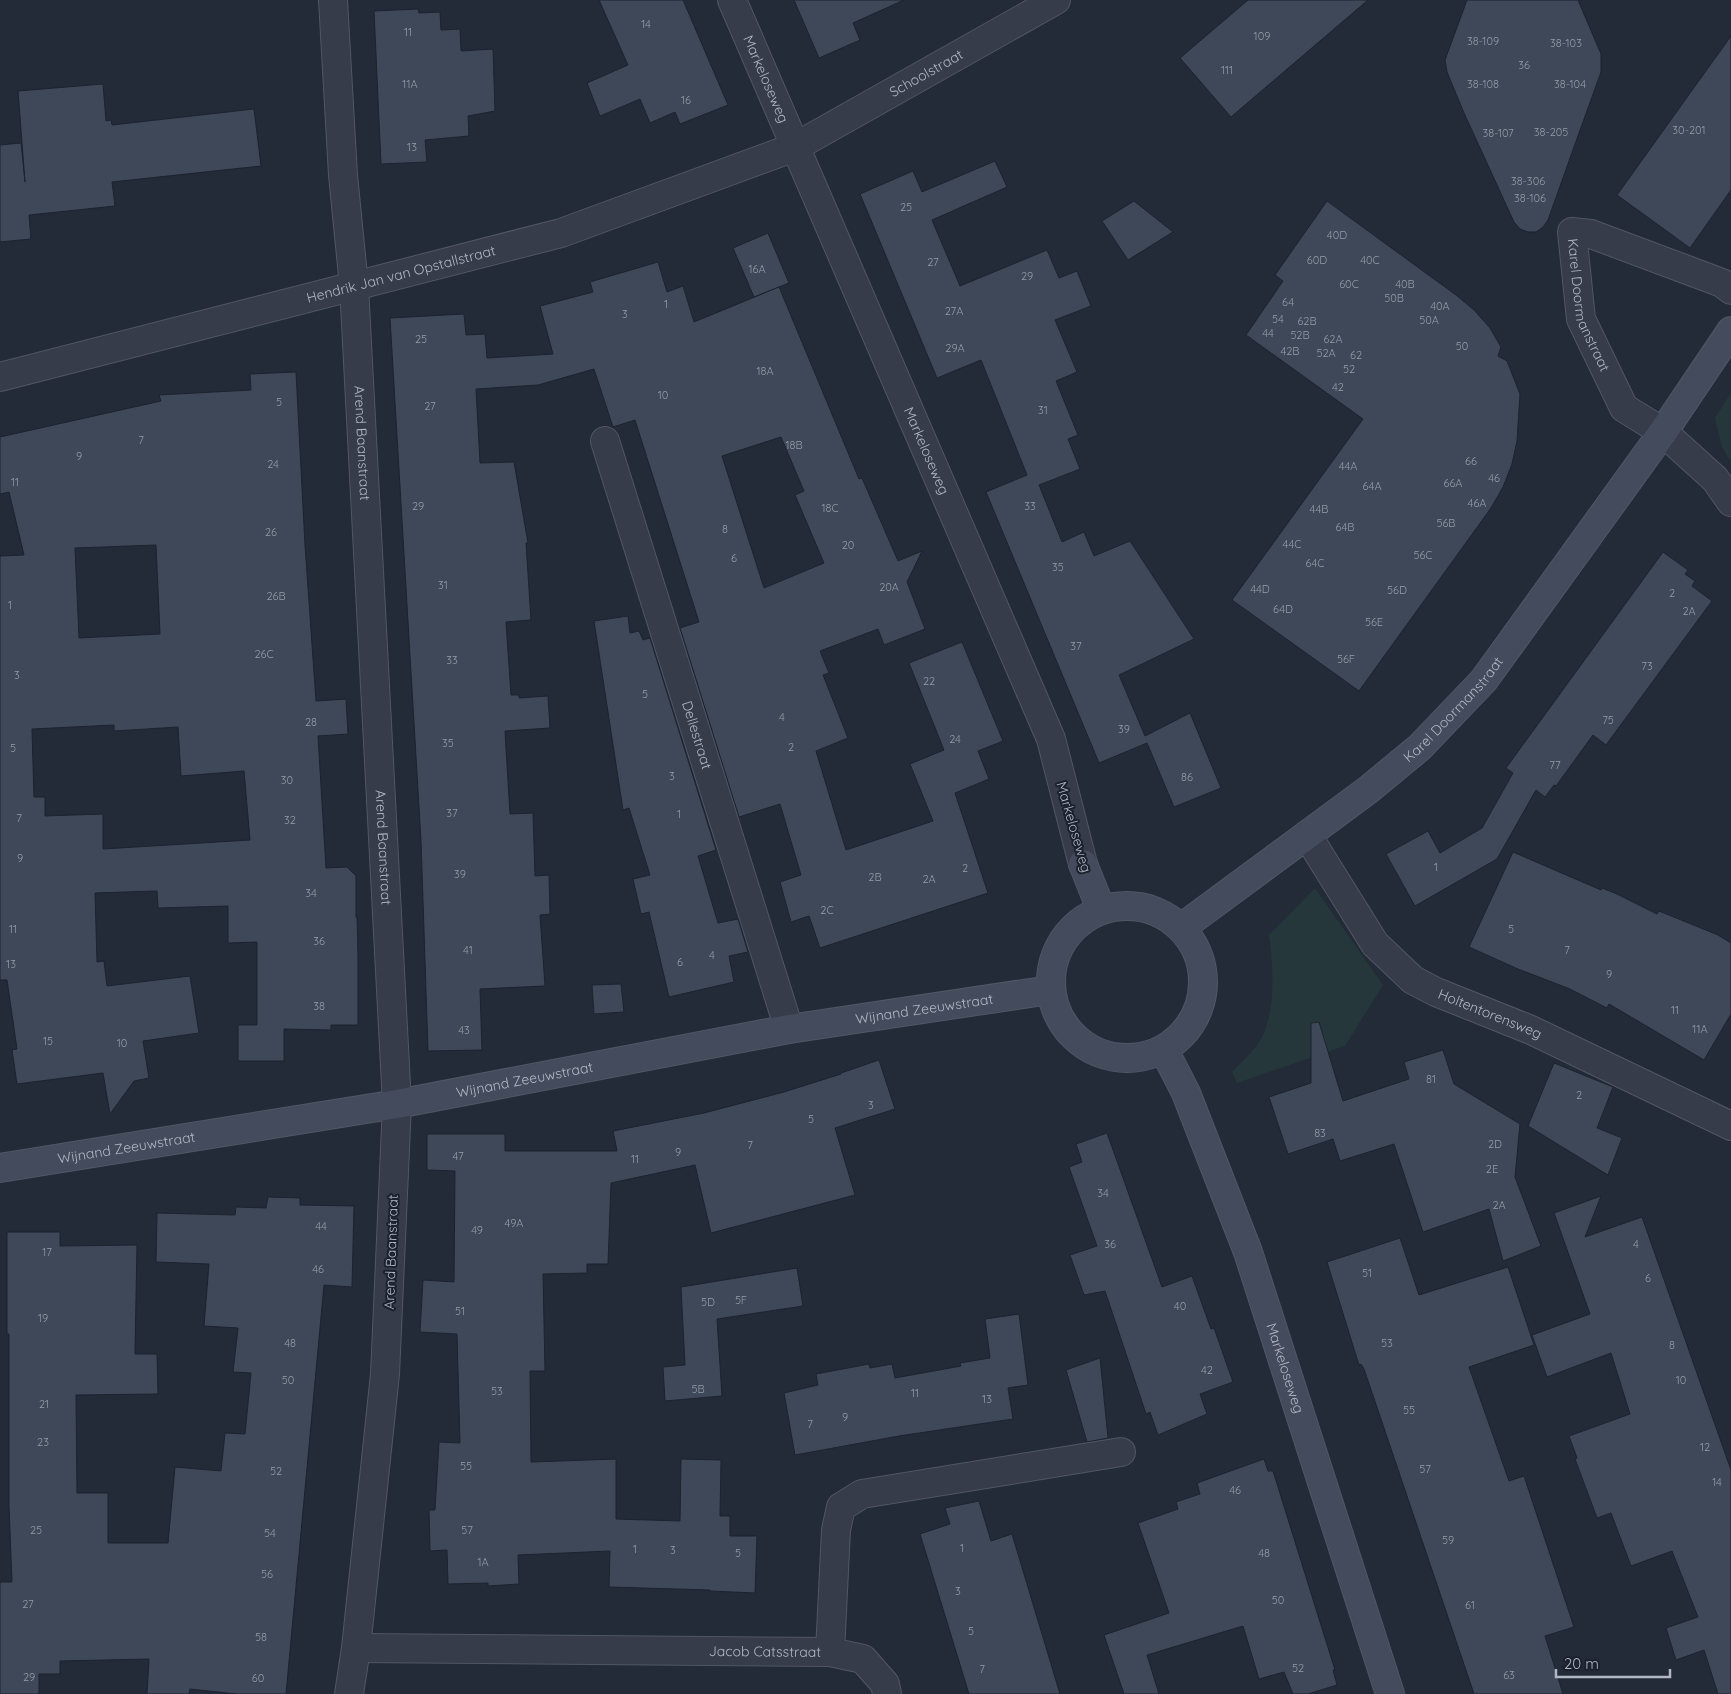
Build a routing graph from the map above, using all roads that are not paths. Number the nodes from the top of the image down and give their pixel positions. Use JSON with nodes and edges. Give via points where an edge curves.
{"nodes":[{"id":1,"x":333,"y":0,"type":"edge"},
{"id":2,"x":732,"y":0,"type":"edge"},
{"id":3,"x":1056,"y":0,"type":"edge"},
{"id":4,"x":795,"y":147,"type":"junction"},
{"id":5,"x":354,"y":286,"type":"junction"},
{"id":6,"x":1731,"y":290,"type":"edge"},
{"id":7,"x":1731,"y":331,"type":"edge"},
{"id":8,"x":0,"y":377,"type":"edge"},
{"id":9,"x":1663,"y":432,"type":"junction"},
{"id":10,"x":605,"y":441,"type":"dead end"},
{"id":11,"x":1731,"y":502,"type":"edge"},
{"id":12,"x":1307,"y":835,"type":"junction"},
{"id":13,"x":1082,"y":864,"type":"joint"},
{"id":14,"x":1101,"y":909,"type":"junction"},
{"id":15,"x":1182,"y":928,"type":"junction"},
{"id":16,"x":1050,"y":990,"type":"junction"},
{"id":17,"x":789,"y":1029,"type":"junction"},
{"id":18,"x":1164,"y":1050,"type":"junction"},
{"id":19,"x":397,"y":1104,"type":"junction"},
{"id":20,"x":1731,"y":1126,"type":"edge"},
{"id":21,"x":0,"y":1168,"type":"edge"},
{"id":22,"x":1121,"y":1452,"type":"dead end"},
{"id":23,"x":356,"y":1648,"type":"junction"},
{"id":24,"x":830,"y":1652,"type":"junction"},
{"id":25,"x":349,"y":1694,"type":"edge"},
{"id":26,"x":886,"y":1694,"type":"edge"},
{"id":27,"x":1390,"y":1694,"type":"edge"}],
"edges":[{"from":1,"to":5,"type":"street","name":"Arend Baanstraat","via":[[343,175]]},
{"from":2,"to":4,"type":"street","name":"Markeloseweg"},
{"from":3,"to":4,"type":"street","name":"Schoolstraat"},
{"from":4,"to":5,"type":"street","name":"Hendrik Jan van Opstallstraat","via":[[561,233]]},
{"from":4,"to":13,"type":"street","name":"Markeloseweg","via":[[1051,739]]},
{"from":5,"to":8,"type":"street","name":"Hendrik Jan van Opstallstraat"},
{"from":5,"to":19,"type":"street","name":"Arend Baanstraat"},
{"from":6,"to":9,"type":"street","name":"Karel Doormanstraat","via":[[1722,283],[1591,234],[1572,232],[1581,319],[1624,408]]},
{"from":7,"to":9,"type":"main road","name":"Karel Doormanstraat"},
{"from":9,"to":11,"type":"street","via":[[1715,479]]},
{"from":9,"to":12,"type":"main road","name":"Karel Doormanstraat","via":[[1484,680],[1420,747]]},
{"from":10,"to":17,"type":"street","name":"Dellestraat"},
{"from":12,"to":15,"type":"main road","name":"Karel Doormanstraat"},
{"from":12,"to":20,"type":"street","name":"Holtentorensweg","via":[[1375,944],[1413,980],[1531,1030]]},
{"from":13,"to":14,"type":"main road","name":"Markeloseweg"},
{"from":14,"to":15,"type":"main road","via":[[1131,905],[1159,912]]},
{"from":14,"to":16,"type":"main road","via":[[1079,922],[1059,944],[1051,970]]},
{"from":15,"to":18,"type":"main road","via":[[1201,962],[1202,996],[1193,1021]]},
{"from":16,"to":17,"type":"main road","name":"Wijnand Zeeuwstraat"},
{"from":16,"to":18,"type":"main road","via":[[1058,1016],[1072,1036],[1097,1053],[1123,1058]]},
{"from":17,"to":19,"type":"main road","name":"Wijnand Zeeuwstraat"},
{"from":18,"to":27,"type":"main road","name":"Markeloseweg","via":[[1186,1093],[1248,1252]]},
{"from":19,"to":21,"type":"main road","name":"Wijnand Zeeuwstraat"},
{"from":19,"to":23,"type":"street","name":"Arend Baanstraat","via":[[385,1374]]},
{"from":22,"to":24,"type":"street","name":"Jacob Catsstraat","via":[[862,1494],[841,1507],[836,1530]]},
{"from":23,"to":24,"type":"street","name":"Jacob Catsstraat"},
{"from":23,"to":25,"type":"street","name":"Arend Baanstraat"},
{"from":24,"to":26,"type":"street","via":[[863,1660],[885,1684]]}]}
